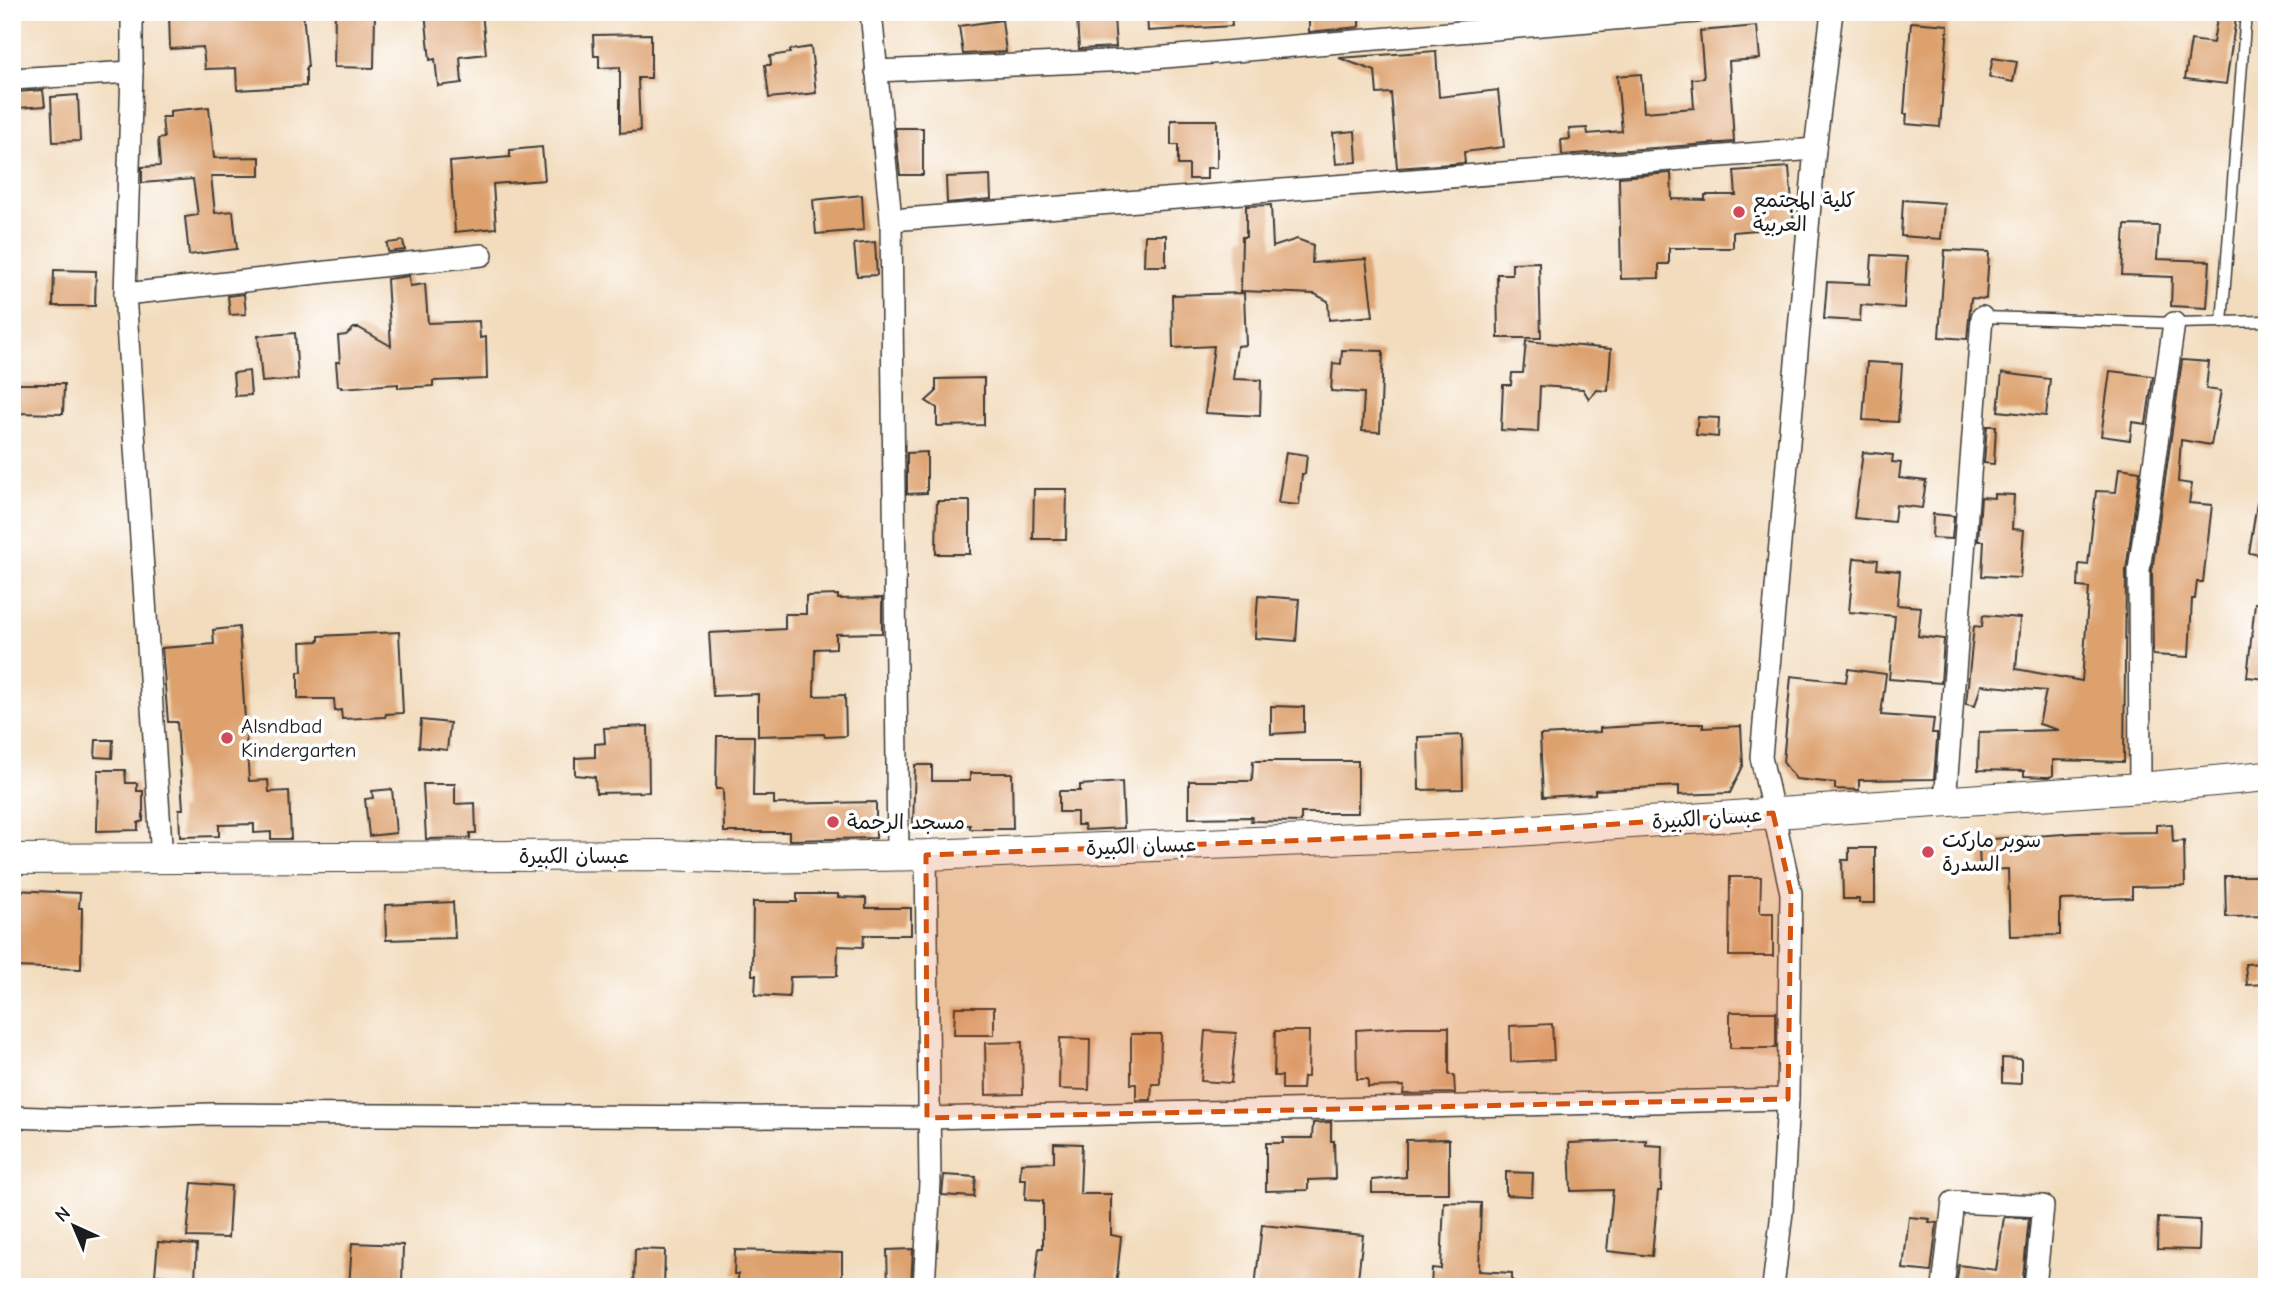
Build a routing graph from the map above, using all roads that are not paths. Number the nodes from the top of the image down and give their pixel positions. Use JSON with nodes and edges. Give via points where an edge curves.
{"nodes":[{"id":1,"x":132,"y":12,"type":"edge"},
{"id":2,"x":871,"y":12,"type":"edge"},
{"id":3,"x":1697,"y":12,"type":"edge"},
{"id":4,"x":1832,"y":12,"type":"edge"},
{"id":5,"x":2246,"y":12,"type":"edge"},
{"id":6,"x":876,"y":71,"type":"junction"},
{"id":7,"x":132,"y":72,"type":"junction"},
{"id":8,"x":12,"y":79,"type":"edge"},
{"id":9,"x":1815,"y":149,"type":"junction"},
{"id":10,"x":891,"y":220,"type":"junction"},
{"id":11,"x":482,"y":255,"type":"dead end"},
{"id":12,"x":125,"y":295,"type":"junction"},
{"id":13,"x":1982,"y":317,"type":"joint"},
{"id":14,"x":2267,"y":321,"type":"edge"},
{"id":15,"x":2174,"y":323,"type":"junction"},
{"id":16,"x":2222,"y":323,"type":"junction"},
{"id":17,"x":2267,"y":776,"type":"edge"},
{"id":18,"x":2140,"y":788,"type":"junction"},
{"id":19,"x":1945,"y":802,"type":"junction"},
{"id":20,"x":1773,"y":813,"type":"junction"},
{"id":21,"x":912,"y":854,"type":"junction"},
{"id":22,"x":12,"y":859,"type":"edge"},
{"id":23,"x":162,"y":860,"type":"junction"},
{"id":24,"x":1788,"y":1099,"type":"junction"},
{"id":25,"x":12,"y":1117,"type":"edge"},
{"id":26,"x":927,"y":1118,"type":"junction"},
{"id":27,"x":924,"y":1287,"type":"edge"},
{"id":28,"x":1773,"y":1287,"type":"edge"},
{"id":29,"x":1943,"y":1287,"type":"edge"},
{"id":30,"x":2035,"y":1287,"type":"edge"}],
"edges":[{"from":1,"to":7,"type":"street"},
{"from":2,"to":6,"type":"street"},
{"from":3,"to":6,"type":"street","via":[[1130,60]]},
{"from":4,"to":9,"type":"street"},
{"from":5,"to":16,"type":"lane"},
{"from":6,"to":10,"type":"street"},
{"from":7,"to":8,"type":"street"},
{"from":7,"to":12,"type":"street"},
{"from":9,"to":10,"type":"street"},
{"from":9,"to":20,"type":"street","via":[[1761,757]]},
{"from":10,"to":21,"type":"street"},
{"from":11,"to":12,"type":"street"},
{"from":12,"to":23,"type":"street"},
{"from":13,"to":15,"type":"lane"},
{"from":13,"to":19,"type":"street"},
{"from":14,"to":16,"type":"lane"},
{"from":15,"to":16,"type":"lane"},
{"from":15,"to":18,"type":"street","via":[[2139,570]]},
{"from":17,"to":18,"type":"main road","name":"عبسان الكبيرة"},
{"from":18,"to":19,"type":"main road","name":"عبسان الكبيرة"},
{"from":19,"to":20,"type":"main road","name":"عبسان الكبيرة"},
{"from":20,"to":21,"type":"main road","name":"عبسان الكبيرة","via":[[1487,833]]},
{"from":20,"to":24,"type":"street","via":[[1791,893]]},
{"from":21,"to":23,"type":"main road","name":"عبسان الكبيرة"},
{"from":21,"to":26,"type":"street"},
{"from":22,"to":23,"type":"main road","name":"عبسان الكبيرة"},
{"from":24,"to":26,"type":"street"},
{"from":24,"to":28,"type":"street"},
{"from":25,"to":26,"type":"street"},
{"from":26,"to":27,"type":"street","via":[[930,1182]]},
{"from":29,"to":30,"type":"street","via":[[1953,1202],[2042,1206]]}]}
